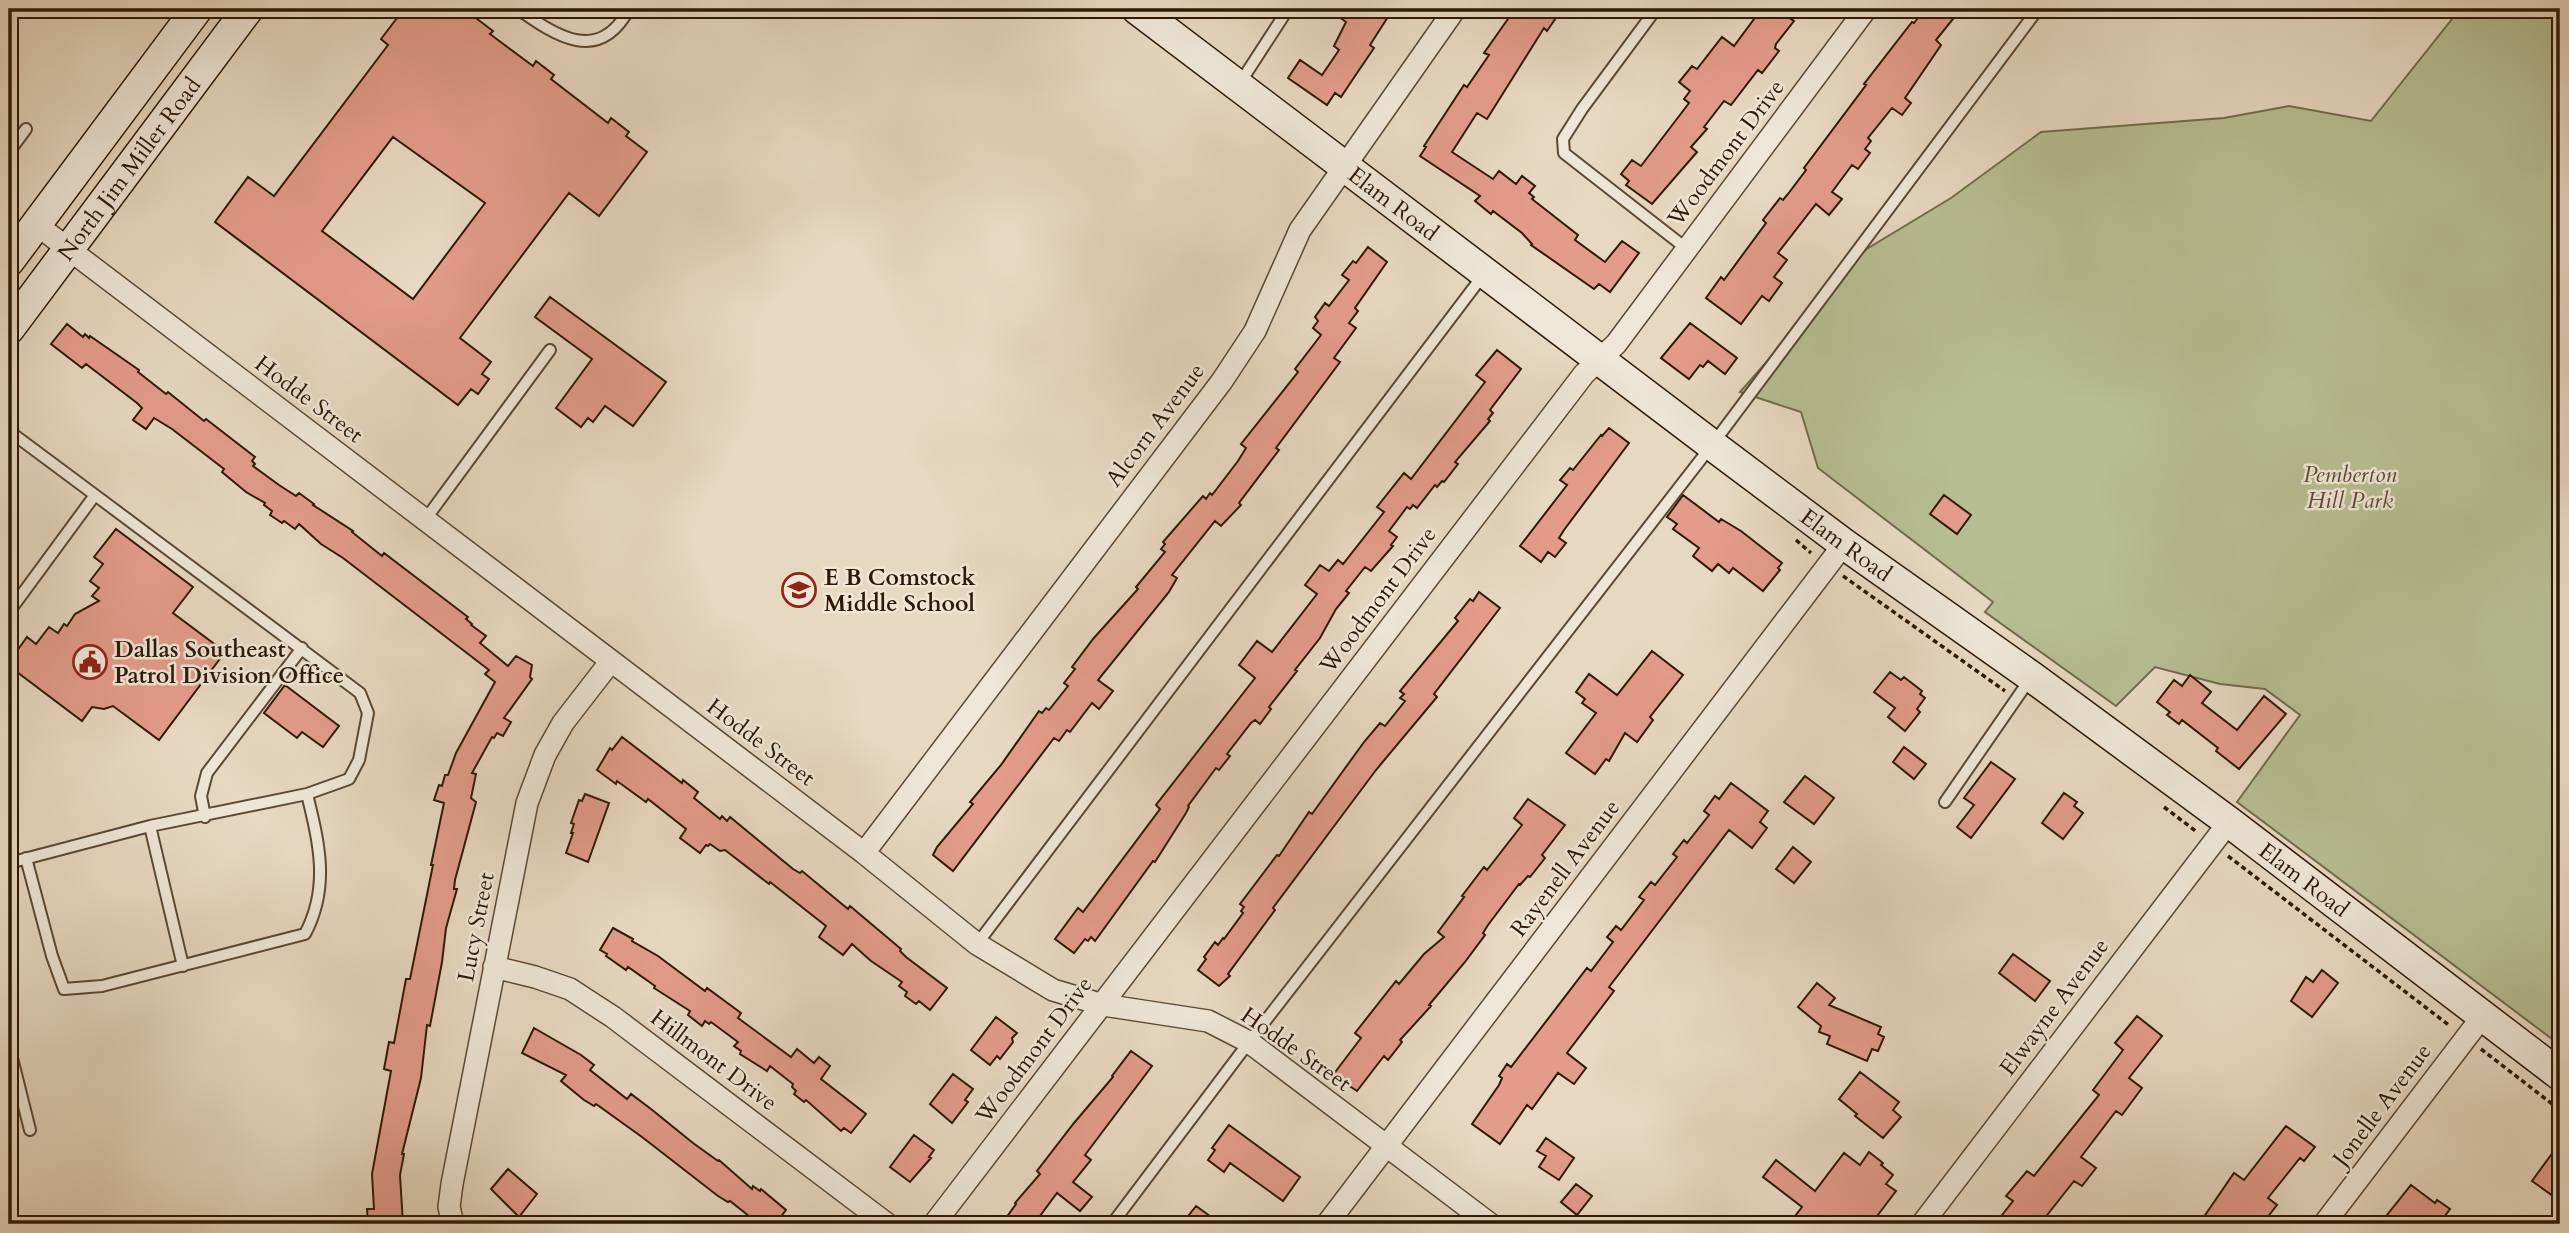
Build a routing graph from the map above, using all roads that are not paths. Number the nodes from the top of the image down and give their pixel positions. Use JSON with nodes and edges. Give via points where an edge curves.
{"nodes":[{"id":1,"x":197,"y":9,"type":"edge"},
{"id":2,"x":518,"y":9,"type":"edge"},
{"id":3,"x":629,"y":9,"type":"edge"},
{"id":4,"x":1137,"y":9,"type":"edge"},
{"id":5,"x":1288,"y":9,"type":"edge"},
{"id":6,"x":1455,"y":9,"type":"edge"},
{"id":7,"x":1656,"y":9,"type":"edge"},
{"id":8,"x":1866,"y":9,"type":"edge"},
{"id":9,"x":2038,"y":9,"type":"edge"},
{"id":10,"x":235,"y":13,"type":"edge"},
{"id":11,"x":1238,"y":85,"type":"junction"},
{"id":12,"x":26,"y":129,"type":"dead end"},
{"id":13,"x":9,"y":152,"type":"edge"},
{"id":14,"x":1346,"y":167,"type":"junction"},
{"id":15,"x":19,"y":242,"type":"edge"},
{"id":16,"x":69,"y":249,"type":"junction"},
{"id":17,"x":1687,"y":249,"type":"junction"},
{"id":18,"x":1485,"y":272,"type":"junction"},
{"id":19,"x":9,"y":329,"type":"edge"},
{"id":20,"x":550,"y":350,"type":"dead end"},
{"id":21,"x":1600,"y":359,"type":"junction"},
{"id":22,"x":9,"y":431,"type":"edge"},
{"id":23,"x":1712,"y":445,"type":"junction"},
{"id":24,"x":95,"y":495,"type":"junction"},
{"id":25,"x":425,"y":520,"type":"junction"},
{"id":26,"x":1844,"y":544,"type":"junction"},
{"id":27,"x":9,"y":612,"type":"edge"},
{"id":28,"x":302,"y":649,"type":"junction"},
{"id":29,"x":611,"y":661,"type":"junction"},
{"id":30,"x":2032,"y":677,"type":"junction"},
{"id":31,"x":307,"y":794,"type":"junction"},
{"id":32,"x":1945,"y":802,"type":"dead end"},
{"id":33,"x":205,"y":817,"type":"junction"},
{"id":34,"x":2229,"y":822,"type":"junction"},
{"id":35,"x":150,"y":826,"type":"junction"},
{"id":36,"x":864,"y":853,"type":"junction"},
{"id":37,"x":26,"y":858,"type":"junction"},
{"id":38,"x":9,"y":863,"type":"edge"},
{"id":39,"x":977,"y":943,"type":"junction"},
{"id":40,"x":184,"y":966,"type":"junction"},
{"id":41,"x":494,"y":967,"type":"junction"},
{"id":42,"x":1103,"y":1004,"type":"junction"},
{"id":43,"x":2482,"y":1017,"type":"junction"},
{"id":44,"x":1249,"y":1042,"type":"junction"},
{"id":45,"x":9,"y":1046,"type":"edge"},
{"id":46,"x":2560,"y":1075,"type":"edge"},
{"id":47,"x":30,"y":1130,"type":"dead end"},
{"id":48,"x":1386,"y":1146,"type":"junction"},
{"id":49,"x":453,"y":1224,"type":"edge"},
{"id":50,"x":887,"y":1224,"type":"edge"},
{"id":51,"x":934,"y":1224,"type":"edge"},
{"id":52,"x":1112,"y":1224,"type":"edge"},
{"id":53,"x":1327,"y":1224,"type":"edge"},
{"id":54,"x":1490,"y":1224,"type":"edge"},
{"id":55,"x":1922,"y":1224,"type":"edge"},
{"id":56,"x":2324,"y":1224,"type":"edge"}],
"edges":[{"from":1,"to":15,"type":"street","name":"North Jim Miller Road"},
{"from":2,"to":3,"type":"lane","via":[[549,32],[572,41],[610,33]]},
{"from":4,"to":11,"type":"street","name":"Elam Road"},
{"from":5,"to":11,"type":"lane"},
{"from":6,"to":14,"type":"street","name":"Alcorn Avenue"},
{"from":7,"to":17,"type":"lane","via":[[1582,109],[1563,139],[1564,153]]},
{"from":8,"to":17,"type":"street","name":"Woodmont Drive"},
{"from":9,"to":23,"type":"lane"},
{"from":10,"to":16,"type":"street","name":"North Jim Miller Road"},
{"from":11,"to":14,"type":"street","name":"Elam Road"},
{"from":12,"to":13,"type":"lane"},
{"from":14,"to":18,"type":"street","name":"Elam Road"},
{"from":14,"to":36,"type":"street","name":"Alcorn Avenue","via":[[1300,230],[1255,331],[1222,381]]},
{"from":15,"to":16,"type":"street","name":"Hodde Street"},
{"from":16,"to":19,"type":"street","name":"North Jim Miller Road"},
{"from":16,"to":25,"type":"street","name":"Hodde Street"},
{"from":17,"to":21,"type":"street","name":"Woodmont Drive"},
{"from":18,"to":21,"type":"street","name":"Elam Road"},
{"from":18,"to":39,"type":"lane"},
{"from":20,"to":25,"type":"lane"},
{"from":21,"to":23,"type":"street","name":"Elam Road"},
{"from":21,"to":42,"type":"street","name":"Woodmont Drive","via":[[1584,374]]},
{"from":22,"to":24,"type":"lane"},
{"from":23,"to":26,"type":"street","name":"Elam Road"},
{"from":23,"to":44,"type":"lane"},
{"from":24,"to":27,"type":"lane"},
{"from":24,"to":28,"type":"lane"},
{"from":25,"to":29,"type":"street","name":"Hodde Street"},
{"from":26,"to":30,"type":"street","name":"Elam Road"},
{"from":26,"to":48,"type":"street","name":"Rayenell Avenue"},
{"from":28,"to":31,"type":"lane","via":[[360,693],[369,713],[359,760],[349,779]]},
{"from":28,"to":33,"type":"lane","via":[[208,772],[201,796]]},
{"from":29,"to":36,"type":"street","name":"Hodde Street"},
{"from":29,"to":41,"type":"street","name":"Lucy Street","via":[[563,723],[545,755],[527,803]]},
{"from":30,"to":32,"type":"lane"},
{"from":30,"to":34,"type":"street","name":"Elam Road"},
{"from":31,"to":33,"type":"lane"},
{"from":31,"to":40,"type":"lane","via":[[318,840],[320,893],[305,934]]},
{"from":33,"to":35,"type":"lane"},
{"from":34,"to":43,"type":"street","name":"Elam Road"},
{"from":34,"to":55,"type":"street","name":"Elwayne Avenue"},
{"from":35,"to":37,"type":"lane"},
{"from":35,"to":40,"type":"lane"},
{"from":36,"to":39,"type":"street","name":"Hodde Street"},
{"from":37,"to":38,"type":"lane"},
{"from":37,"to":40,"type":"lane","via":[[64,989],[102,986]]},
{"from":39,"to":42,"type":"street","name":"Hodde Street","via":[[1053,989]]},
{"from":41,"to":49,"type":"street","name":"Lucy Street","via":[[452,1184],[449,1207]]},
{"from":41,"to":50,"type":"street","name":"Hillmont Drive","via":[[570,989],[613,1017]]},
{"from":42,"to":44,"type":"street","name":"Hodde Street","via":[[1208,1021]]},
{"from":42,"to":51,"type":"street","name":"Woodmont Drive"},
{"from":43,"to":46,"type":"street","name":"Elam Road"},
{"from":43,"to":56,"type":"street","name":"Jonelle Avenue"},
{"from":44,"to":48,"type":"street","name":"Hodde Street"},
{"from":44,"to":52,"type":"lane"},
{"from":45,"to":47,"type":"lane"},
{"from":48,"to":53,"type":"street","name":"Rayenell Avenue"},
{"from":48,"to":54,"type":"street","name":"Hodde Street"}]}
